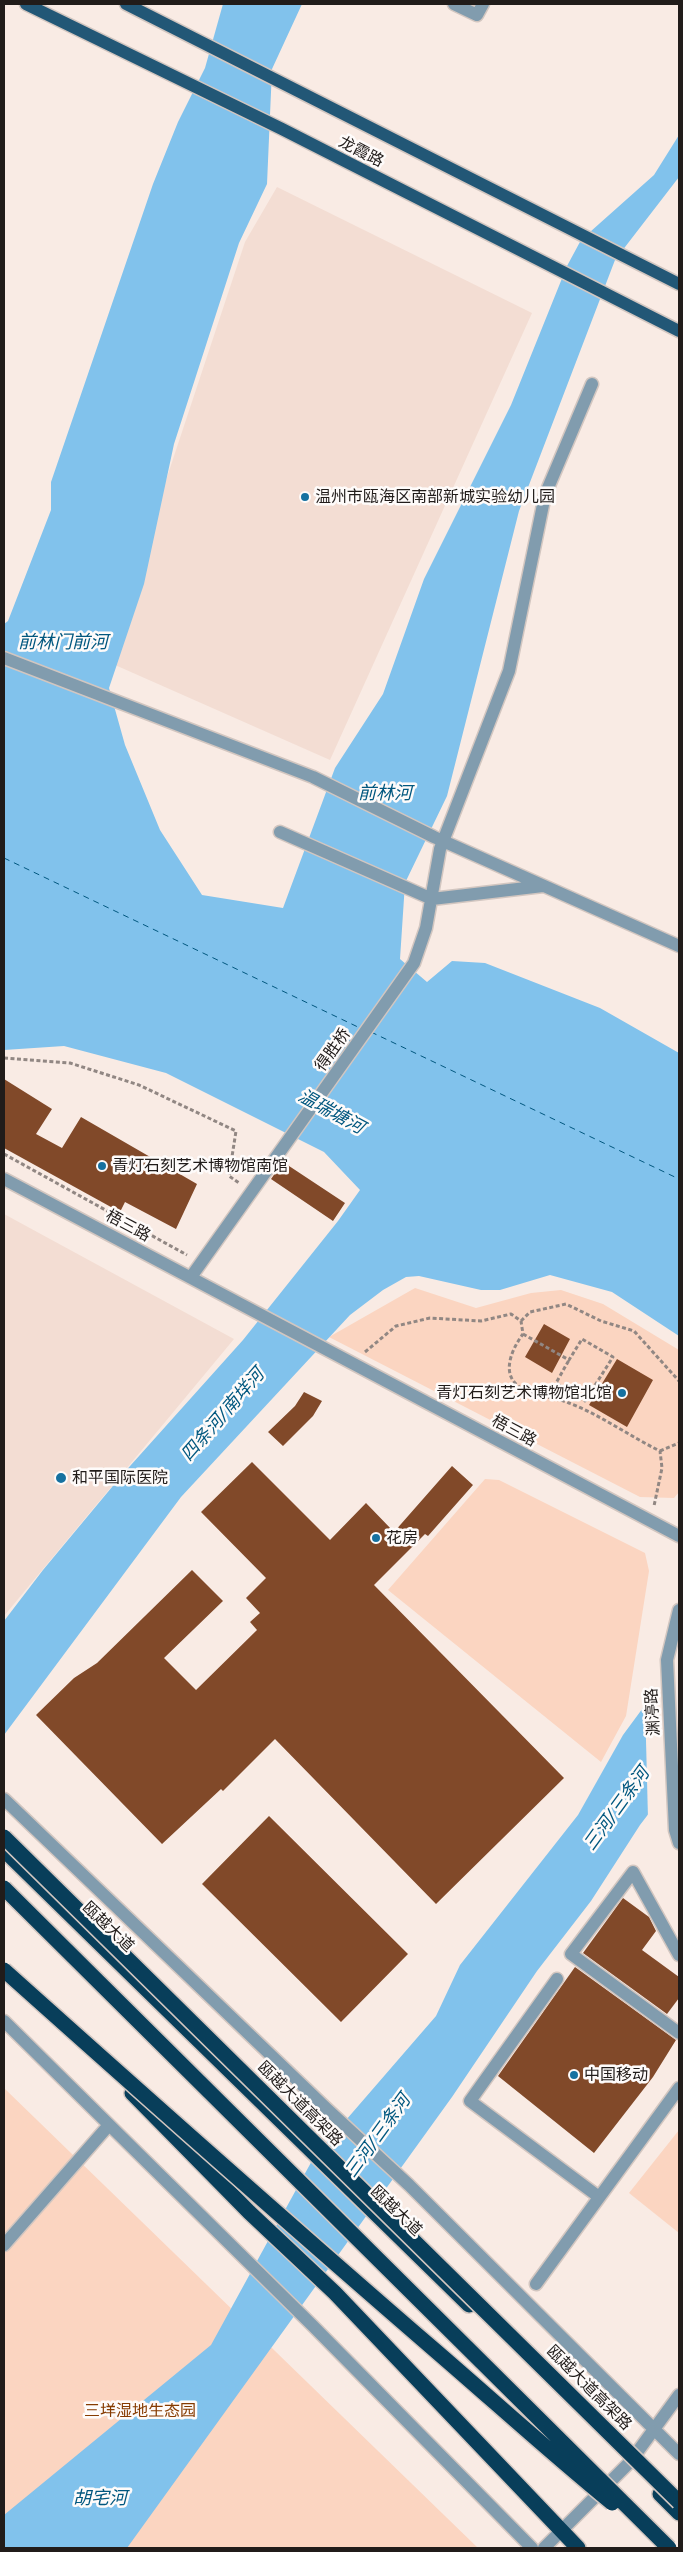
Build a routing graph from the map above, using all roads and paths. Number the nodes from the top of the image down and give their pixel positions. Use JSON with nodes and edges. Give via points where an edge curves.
{"nodes":[{"id":1,"x":26,"y":4,"type":"edge"},
{"id":2,"x":126,"y":4,"type":"edge"},
{"id":3,"x":454,"y":4,"type":"edge"},
{"id":4,"x":483,"y":4,"type":"edge"},
{"id":5,"x":679,"y":284,"type":"edge"},
{"id":6,"x":679,"y":332,"type":"edge"},
{"id":7,"x":592,"y":384,"type":"dead end"},
{"id":8,"x":4,"y":658,"type":"edge"},
{"id":9,"x":280,"y":832,"type":"dead end"},
{"id":10,"x":439,"y":839,"type":"junction"},
{"id":11,"x":545,"y":886,"type":"junction"},
{"id":12,"x":432,"y":899,"type":"junction"},
{"id":13,"x":679,"y":946,"type":"edge"},
{"id":14,"x":4,"y":1058,"type":"edge"},
{"id":15,"x":4,"y":1154,"type":"edge"},
{"id":16,"x":4,"y":1179,"type":"edge"},
{"id":17,"x":252,"y":1192,"type":"junction"},
{"id":18,"x":201,"y":1262,"type":"junction"},
{"id":19,"x":191,"y":1277,"type":"junction"},
{"id":20,"x":521,"y":1321,"type":"junction"},
{"id":21,"x":523,"y":1334,"type":"junction"},
{"id":22,"x":569,"y":1360,"type":"junction"},
{"id":23,"x":349,"y":1364,"type":"junction"},
{"id":24,"x":679,"y":1381,"type":"edge"},
{"id":25,"x":679,"y":1443,"type":"edge"},
{"id":26,"x":660,"y":1451,"type":"junction"},
{"id":27,"x":651,"y":1521,"type":"junction"},
{"id":28,"x":679,"y":1536,"type":"edge"},
{"id":29,"x":679,"y":1610,"type":"edge"},
{"id":30,"x":4,"y":1799,"type":"edge"},
{"id":31,"x":4,"y":1836,"type":"edge"},
{"id":32,"x":679,"y":1843,"type":"edge"},
{"id":33,"x":4,"y":1850,"type":"edge"},
{"id":34,"x":4,"y":1888,"type":"edge"},
{"id":35,"x":679,"y":1956,"type":"edge"},
{"id":36,"x":4,"y":1961,"type":"edge"},
{"id":37,"x":4,"y":1970,"type":"edge"},
{"id":38,"x":557,"y":1979,"type":"dead end"},
{"id":39,"x":4,"y":2021,"type":"edge"},
{"id":40,"x":679,"y":2033,"type":"edge"},
{"id":41,"x":679,"y":2088,"type":"edge"},
{"id":42,"x":109,"y":2125,"type":"junction"},
{"id":43,"x":599,"y":2197,"type":"junction"},
{"id":44,"x":4,"y":2245,"type":"edge"},
{"id":45,"x":536,"y":2284,"type":"dead end"},
{"id":46,"x":679,"y":2395,"type":"edge"},
{"id":47,"x":654,"y":2429,"type":"junction"},
{"id":48,"x":679,"y":2454,"type":"edge"},
{"id":49,"x":630,"y":2462,"type":"junction"},
{"id":50,"x":679,"y":2502,"type":"edge"},
{"id":51,"x":679,"y":2513,"type":"edge"},
{"id":52,"x":560,"y":2531,"type":"junction"},
{"id":53,"x":527,"y":2547,"type":"edge"},
{"id":54,"x":544,"y":2548,"type":"edge"},
{"id":55,"x":578,"y":2548,"type":"edge"},
{"id":56,"x":668,"y":2548,"type":"edge"}],
"edges":[{"from":1,"to":6,"type":"main road","name":"龙霞路","via":[[282,129]]},
{"from":2,"to":5,"type":"main road","name":"龙霞路"},
{"from":3,"to":4,"type":"street","via":[[477,15]]},
{"from":7,"to":10,"type":"street","name":"得胜桥","via":[[544,495],[509,671]]},
{"from":8,"to":10,"type":"street","via":[[313,777]]},
{"from":9,"to":12,"type":"street"},
{"from":10,"to":11,"type":"street"},
{"from":10,"to":12,"type":"street","name":"得胜桥"},
{"from":11,"to":12,"type":"street"},
{"from":11,"to":13,"type":"street"},
{"from":12,"to":17,"type":"street","name":"得胜桥","via":[[414,964]]},
{"from":14,"to":17,"type":"path","via":[[70,1063],[139,1085],[236,1131],[229,1176]]},
{"from":15,"to":18,"type":"path"},
{"from":16,"to":19,"type":"street","name":"梧三路"},
{"from":17,"to":18,"type":"street","name":"得胜桥"},
{"from":18,"to":19,"type":"street","name":"得胜桥"},
{"from":19,"to":23,"type":"street","name":"梧三路"},
{"from":20,"to":21,"type":"path"},
{"from":20,"to":23,"type":"path","via":[[511,1314],[481,1321],[430,1318],[396,1326]]},
{"from":20,"to":24,"type":"path","via":[[530,1312],[566,1304],[601,1321],[634,1331]]},
{"from":21,"to":22,"type":"path"},
{"from":21,"to":26,"type":"path","via":[[511,1357],[510,1371],[514,1383],[529,1392],[569,1403]]},
{"from":22,"to":22,"type":"path","via":[[582,1339],[613,1357],[585,1402],[556,1383]]},
{"from":23,"to":27,"type":"street","name":"梧三路"},
{"from":25,"to":26,"type":"path"},
{"from":26,"to":27,"type":"path","via":[[662,1468]]},
{"from":27,"to":28,"type":"street","name":"梧三路"},
{"from":29,"to":32,"type":"street","name":"渊渟路","via":[[667,1660],[675,1830]]},
{"from":30,"to":47,"type":"street","via":[[409,2184]]},
{"from":31,"to":50,"type":"highway","name":"瓯越大道高架路","bridge":true},
{"from":33,"to":49,"type":"highway","name":"瓯越大道"},
{"from":34,"to":56,"type":"highway","bridge":true},
{"from":35,"to":40,"type":"street","via":[[633,1872],[571,1954]]},
{"from":36,"to":52,"type":"highway","via":[[249,2212],[335,2294]]},
{"from":37,"to":56,"type":"highway","bridge":true,"via":[[534,2440]]},
{"from":38,"to":43,"type":"street","via":[[470,2101]]},
{"from":39,"to":42,"type":"street"},
{"from":41,"to":43,"type":"street"},
{"from":42,"to":44,"type":"street"},
{"from":42,"to":53,"type":"street","via":[[313,2326]]},
{"from":43,"to":45,"type":"street"},
{"from":46,"to":47,"type":"street"},
{"from":47,"to":48,"type":"street"},
{"from":47,"to":49,"type":"street"},
{"from":49,"to":51,"type":"highway","name":"瓯越大道"},
{"from":49,"to":52,"type":"street"},
{"from":52,"to":54,"type":"street"},
{"from":52,"to":55,"type":"highway"}]}
